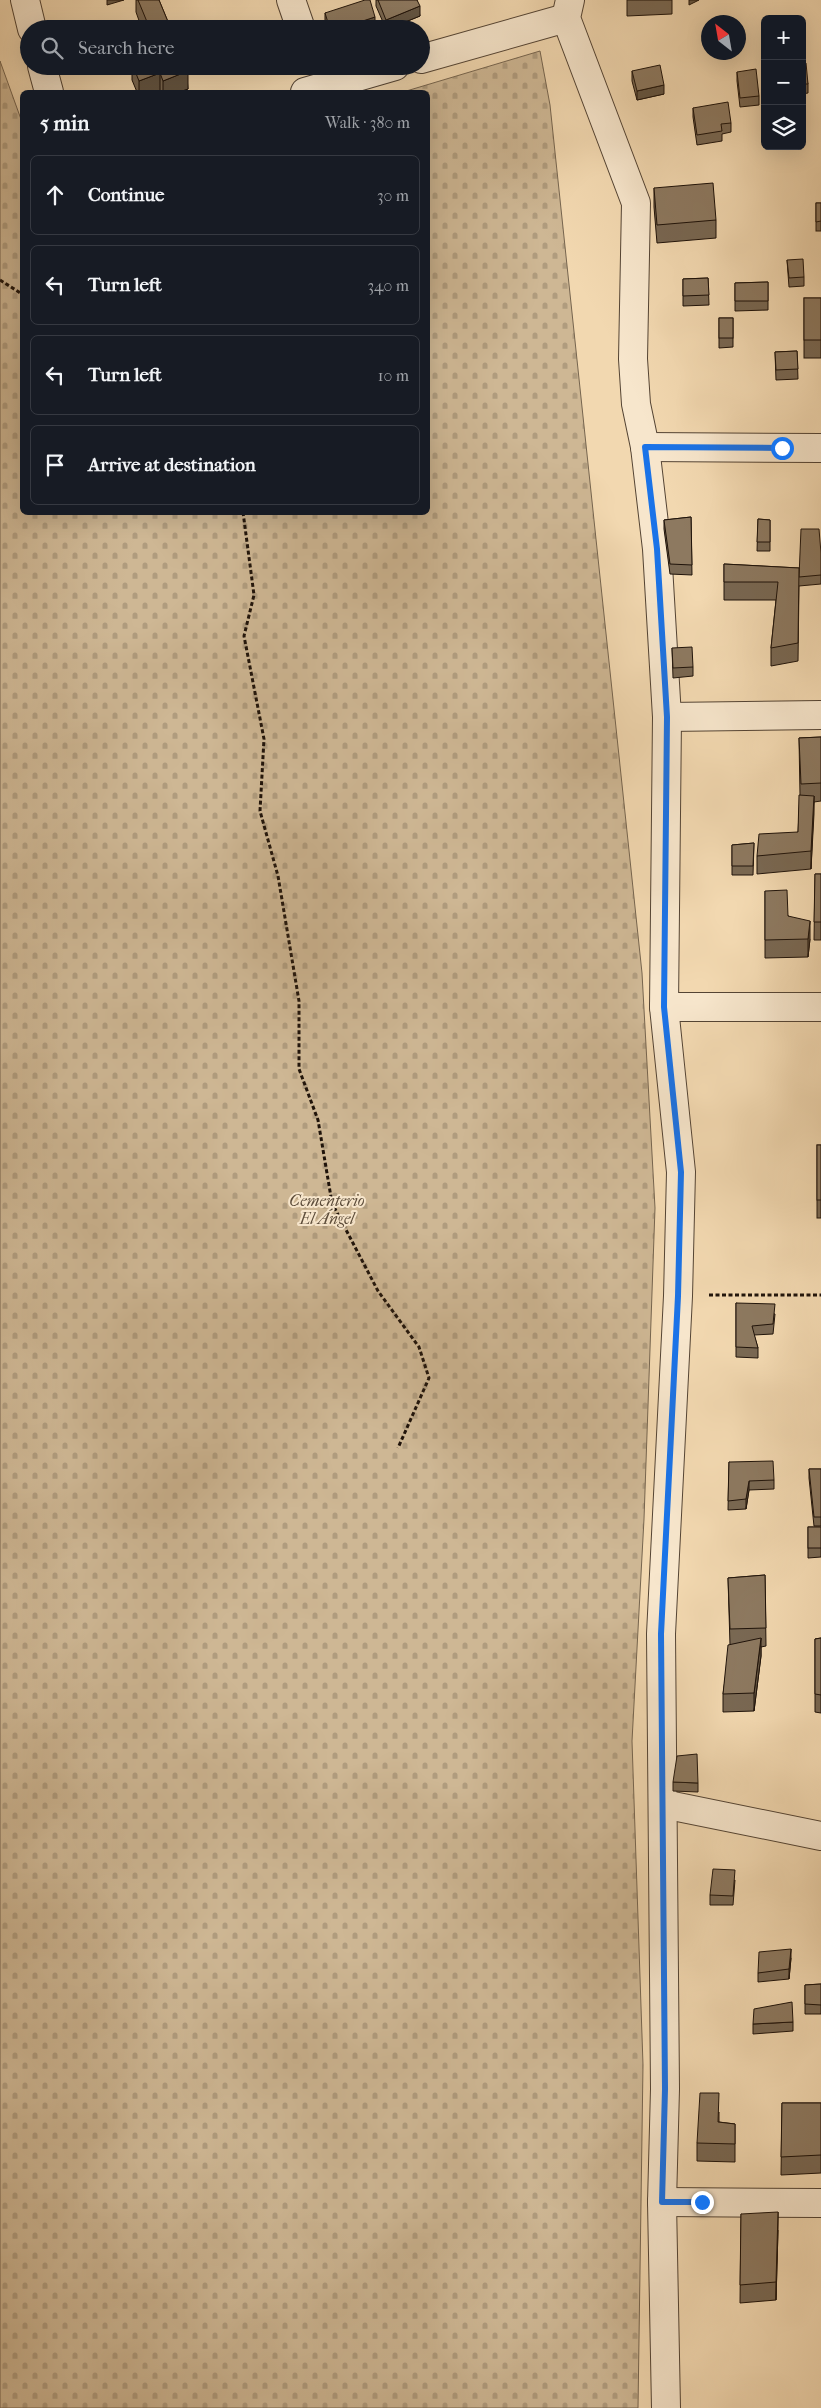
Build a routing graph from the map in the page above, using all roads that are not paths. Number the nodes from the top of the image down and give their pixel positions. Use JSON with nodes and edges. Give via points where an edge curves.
{"nodes":[{"id":1,"x":25,"y":0,"type":"edge"},
{"id":2,"x":291,"y":0,"type":"edge"},
{"id":3,"x":568,"y":9,"type":"edge"},
{"id":4,"x":30,"y":20,"type":"edge"},
{"id":5,"x":298,"y":20,"type":"edge"},
{"id":6,"x":430,"y":56,"type":"edge"},
{"id":7,"x":44,"y":75,"type":"edge"},
{"id":8,"x":349,"y":75,"type":"edge"},
{"id":9,"x":313,"y":82,"type":"edge"},
{"id":10,"x":48,"y":90,"type":"edge"},
{"id":11,"x":645,"y":447,"type":"junction"},
{"id":12,"x":821,"y":448,"type":"edge"},
{"id":13,"x":821,"y":715,"type":"edge"},
{"id":14,"x":667,"y":717,"type":"junction"},
{"id":15,"x":664,"y":1007,"type":"junction"},
{"id":16,"x":821,"y":1007,"type":"edge"},
{"id":17,"x":664,"y":1804,"type":"junction"},
{"id":18,"x":821,"y":1836,"type":"edge"},
{"id":19,"x":662,"y":2202,"type":"junction"},
{"id":20,"x":821,"y":2203,"type":"edge"},
{"id":21,"x":666,"y":2408,"type":"edge"}],
"edges":[{"from":1,"to":4,"type":"street"},
{"from":2,"to":5,"type":"street"},
{"from":3,"to":6,"type":"street"},
{"from":3,"to":11,"type":"street","via":[[636,203],[633,359],[636,404]]},
{"from":7,"to":10,"type":"street"},
{"from":8,"to":9,"type":"street"},
{"from":11,"to":12,"type":"street"},
{"from":11,"to":14,"type":"street","via":[[657,549]]},
{"from":13,"to":14,"type":"street"},
{"from":14,"to":15,"type":"street"},
{"from":15,"to":16,"type":"street"},
{"from":15,"to":17,"type":"street","via":[[681,1172],[661,1634]]},
{"from":17,"to":18,"type":"street"},
{"from":17,"to":19,"type":"street"},
{"from":19,"to":20,"type":"street"},
{"from":19,"to":21,"type":"street"}]}
